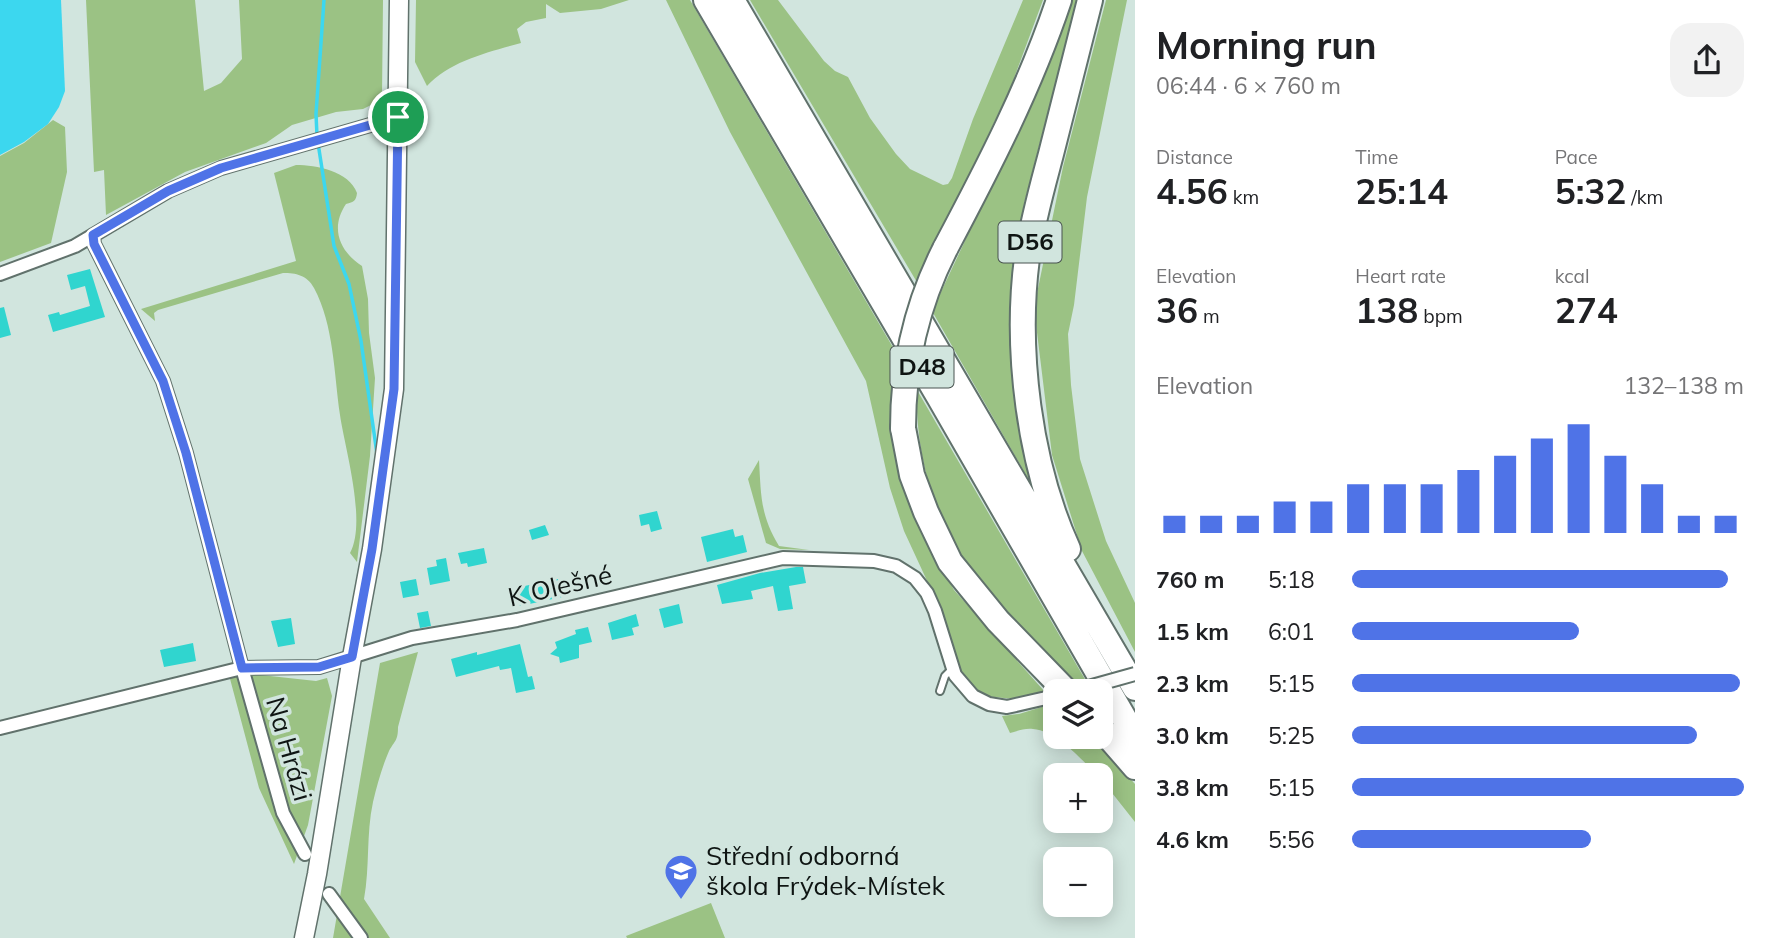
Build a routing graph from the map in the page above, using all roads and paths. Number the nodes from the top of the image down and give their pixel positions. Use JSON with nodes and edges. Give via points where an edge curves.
{"nodes":[{"id":1,"x":399,"y":0,"type":"edge"},
{"id":2,"x":706,"y":0,"type":"edge"},
{"id":3,"x":732,"y":0,"type":"edge"},
{"id":4,"x":1059,"y":0,"type":"edge"},
{"id":5,"x":1090,"y":0,"type":"edge"},
{"id":6,"x":398,"y":117,"type":"junction"},
{"id":7,"x":93,"y":235,"type":"junction"},
{"id":8,"x":0,"y":274,"type":"edge"},
{"id":9,"x":352,"y":657,"type":"junction"},
{"id":10,"x":242,"y":668,"type":"junction"},
{"id":11,"x":953,"y":668,"type":"junction"},
{"id":12,"x":1131,"y":677,"type":"edge"},
{"id":13,"x":1054,"y":679,"type":"edge"},
{"id":14,"x":1113,"y":681,"type":"edge"},
{"id":15,"x":940,"y":691,"type":"dead end"},
{"id":16,"x":1043,"y":699,"type":"edge"},
{"id":17,"x":0,"y":728,"type":"edge"},
{"id":18,"x":1135,"y":737,"type":"edge"},
{"id":19,"x":1113,"y":742,"type":"edge"},
{"id":20,"x":1135,"y":767,"type":"edge"},
{"id":21,"x":305,"y":854,"type":"dead end"},
{"id":22,"x":329,"y":894,"type":"dead end"},
{"id":23,"x":304,"y":938,"type":"edge"},
{"id":24,"x":361,"y":938,"type":"edge"}],
"edges":[{"from":1,"to":6,"type":"street"},
{"from":2,"to":18,"type":"highway","number":"D48"},
{"from":3,"to":12,"type":"highway","number":"D48"},
{"from":4,"to":13,"type":"highway","number":"D56","bridge":true,"via":[[1022,98],[926,291],[904,382],[903,428],[912,475],[950,562]]},
{"from":5,"to":12,"type":"highway","number":"D56","via":[[1027,257],[1027,387],[1035,442],[1062,537]]},
{"from":6,"to":7,"type":"street","via":[[221,168],[168,191]]},
{"from":6,"to":9,"type":"street","via":[[394,389]]},
{"from":7,"to":8,"type":"street"},
{"from":7,"to":10,"type":"street","name":"Na Hrázi","via":[[163,381]]},
{"from":9,"to":10,"type":"street","name":"K Olešné","via":[[319,667]]},
{"from":9,"to":11,"type":"street","name":"K Olešné","via":[[412,638],[517,620],[783,558],[885,562],[907,572],[931,601]]},
{"from":9,"to":23,"type":"street"},
{"from":10,"to":17,"type":"street","name":"K Olešné"},
{"from":10,"to":21,"type":"street","name":"Na Hrázi","via":[[283,813]]},
{"from":11,"to":15,"type":"lane"},
{"from":11,"to":16,"type":"street","name":"K Olešné","via":[[960,684],[973,695],[998,706],[1016,707]]},
{"from":12,"to":14,"type":"street","bridge":true},
{"from":19,"to":20,"type":"highway"},
{"from":22,"to":24,"type":"street"}]}
